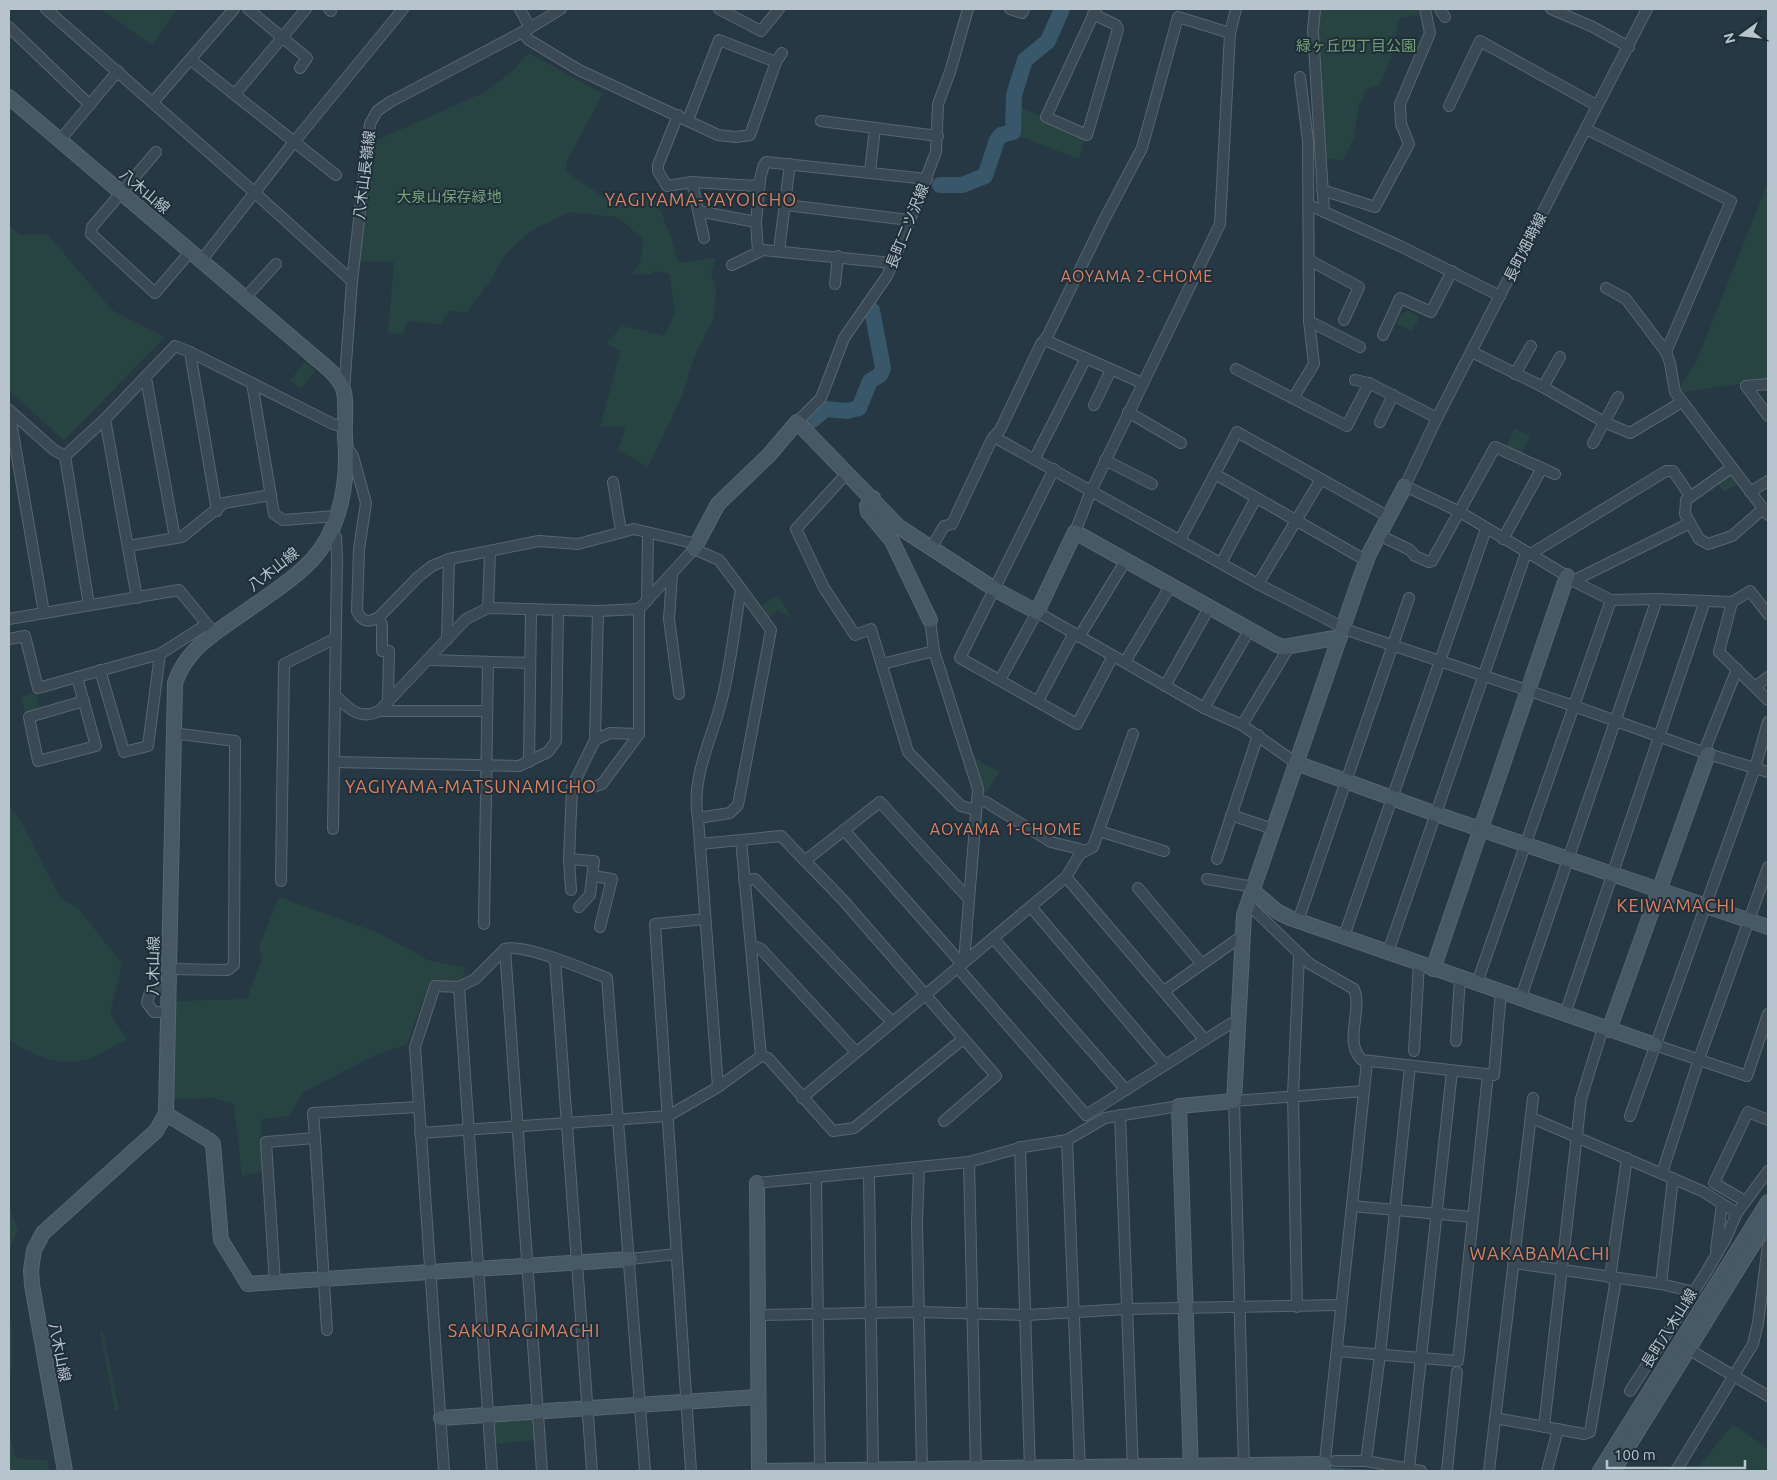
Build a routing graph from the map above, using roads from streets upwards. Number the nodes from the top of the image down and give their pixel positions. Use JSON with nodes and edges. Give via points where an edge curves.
{"nodes":[{"id":1,"x":46,"y":9,"type":"edge"},
{"id":2,"x":234,"y":9,"type":"edge"},
{"id":3,"x":248,"y":9,"type":"edge"},
{"id":4,"x":306,"y":9,"type":"edge"},
{"id":5,"x":402,"y":9,"type":"edge"},
{"id":6,"x":520,"y":9,"type":"edge"},
{"id":7,"x":561,"y":9,"type":"edge"},
{"id":8,"x":719,"y":9,"type":"edge"},
{"id":9,"x":779,"y":9,"type":"edge"},
{"id":10,"x":968,"y":9,"type":"edge"},
{"id":11,"x":1010,"y":9,"type":"edge"},
{"id":12,"x":1024,"y":9,"type":"edge"},
{"id":13,"x":1315,"y":9,"type":"edge"},
{"id":14,"x":1425,"y":9,"type":"edge"},
{"id":15,"x":1551,"y":9,"type":"edge"},
{"id":16,"x":1647,"y":9,"type":"edge"},
{"id":17,"x":1236,"y":10,"type":"edge"},
{"id":18,"x":1094,"y":11,"type":"edge"},
{"id":19,"x":1180,"y":13,"type":"edge"},
{"id":20,"x":9,"y":27,"type":"edge"},
{"id":21,"x":526,"y":30,"type":"junction"},
{"id":22,"x":1230,"y":33,"type":"junction"},
{"id":23,"x":282,"y":37,"type":"junction"},
{"id":24,"x":1628,"y":47,"type":"junction"},
{"id":25,"x":782,"y":53,"type":"dead end"},
{"id":26,"x":191,"y":60,"type":"junction"},
{"id":27,"x":776,"y":62,"type":"junction"},
{"id":28,"x":300,"y":68,"type":"dead end"},
{"id":29,"x":118,"y":71,"type":"junction"},
{"id":30,"x":1300,"y":77,"type":"dead end"},
{"id":31,"x":235,"y":94,"type":"junction"},
{"id":32,"x":9,"y":98,"type":"edge"},
{"id":33,"x":153,"y":102,"type":"junction"},
{"id":34,"x":1596,"y":105,"type":"junction"},
{"id":35,"x":90,"y":106,"type":"junction"},
{"id":36,"x":1449,"y":106,"type":"dead end"},
{"id":37,"x":678,"y":116,"type":"junction"},
{"id":38,"x":688,"y":120,"type":"junction"},
{"id":39,"x":821,"y":121,"type":"dead end"},
{"id":40,"x":875,"y":128,"type":"junction"},
{"id":41,"x":1586,"y":129,"type":"junction"},
{"id":42,"x":938,"y":136,"type":"junction"},
{"id":43,"x":60,"y":140,"type":"junction"},
{"id":44,"x":294,"y":142,"type":"junction"},
{"id":45,"x":156,"y":152,"type":"dead end"},
{"id":46,"x":790,"y":164,"type":"junction"},
{"id":47,"x":870,"y":171,"type":"junction"},
{"id":48,"x":336,"y":176,"type":"dead end"},
{"id":49,"x":927,"y":179,"type":"junction"},
{"id":50,"x":692,"y":182,"type":"junction"},
{"id":51,"x":760,"y":182,"type":"junction"},
{"id":52,"x":1322,"y":190,"type":"junction"},
{"id":53,"x":121,"y":192,"type":"junction"},
{"id":54,"x":254,"y":192,"type":"junction"},
{"id":55,"x":786,"y":205,"type":"junction"},
{"id":56,"x":1309,"y":205,"type":"junction"},
{"id":57,"x":698,"y":211,"type":"junction"},
{"id":58,"x":1324,"y":212,"type":"junction"},
{"id":59,"x":909,"y":220,"type":"junction"},
{"id":60,"x":756,"y":222,"type":"junction"},
{"id":61,"x":704,"y":238,"type":"dead end"},
{"id":62,"x":779,"y":250,"type":"junction"},
{"id":63,"x":190,"y":252,"type":"junction"},
{"id":64,"x":758,"y":252,"type":"junction"},
{"id":65,"x":838,"y":256,"type":"junction"},
{"id":66,"x":1309,"y":260,"type":"junction"},
{"id":67,"x":201,"y":261,"type":"junction"},
{"id":68,"x":892,"y":263,"type":"junction"},
{"id":69,"x":276,"y":264,"type":"dead end"},
{"id":70,"x":732,"y":265,"type":"dead end"},
{"id":71,"x":1452,"y":272,"type":"junction"},
{"id":72,"x":352,"y":281,"type":"junction"},
{"id":73,"x":835,"y":284,"type":"dead end"},
{"id":74,"x":1606,"y":288,"type":"dead end"},
{"id":75,"x":1500,"y":296,"type":"junction"},
{"id":76,"x":245,"y":298,"type":"junction"},
{"id":77,"x":1344,"y":320,"type":"dead end"},
{"id":78,"x":1309,"y":321,"type":"junction"},
{"id":79,"x":1383,"y":335,"type":"dead end"},
{"id":80,"x":1045,"y":340,"type":"junction"},
{"id":81,"x":1531,"y":346,"type":"dead end"},
{"id":82,"x":1360,"y":347,"type":"dead end"},
{"id":83,"x":190,"y":352,"type":"junction"},
{"id":84,"x":1472,"y":352,"type":"junction"},
{"id":85,"x":1666,"y":352,"type":"junction"},
{"id":86,"x":1086,"y":358,"type":"junction"},
{"id":87,"x":1560,"y":358,"type":"dead end"},
{"id":88,"x":1236,"y":369,"type":"dead end"},
{"id":89,"x":1111,"y":370,"type":"junction"},
{"id":90,"x":1515,"y":374,"type":"junction"},
{"id":91,"x":146,"y":378,"type":"junction"},
{"id":92,"x":1355,"y":380,"type":"dead end"},
{"id":93,"x":252,"y":383,"type":"junction"},
{"id":94,"x":1142,"y":383,"type":"junction"},
{"id":95,"x":1369,"y":383,"type":"junction"},
{"id":96,"x":1768,"y":384,"type":"edge"},
{"id":97,"x":1543,"y":386,"type":"junction"},
{"id":98,"x":344,"y":391,"type":"junction"},
{"id":99,"x":1393,"y":395,"type":"junction"},
{"id":100,"x":1618,"y":396,"type":"dead end"},
{"id":101,"x":1294,"y":397,"type":"junction"},
{"id":102,"x":1682,"y":402,"type":"junction"},
{"id":103,"x":1094,"y":405,"type":"dead end"},
{"id":104,"x":9,"y":410,"type":"edge"},
{"id":105,"x":1128,"y":412,"type":"junction"},
{"id":106,"x":1768,"y":416,"type":"edge"},
{"id":107,"x":1438,"y":418,"type":"junction"},
{"id":108,"x":105,"y":419,"type":"junction"},
{"id":109,"x":797,"y":422,"type":"junction"},
{"id":110,"x":1380,"y":422,"type":"dead end"},
{"id":111,"x":1604,"y":422,"type":"junction"},
{"id":112,"x":344,"y":427,"type":"junction"},
{"id":113,"x":11,"y":434,"type":"edge"},
{"id":114,"x":994,"y":437,"type":"junction"},
{"id":115,"x":1593,"y":442,"type":"dead end"},
{"id":116,"x":1182,"y":443,"type":"dead end"},
{"id":117,"x":346,"y":446,"type":"junction"},
{"id":118,"x":65,"y":456,"type":"junction"},
{"id":119,"x":1034,"y":458,"type":"junction"},
{"id":120,"x":1105,"y":460,"type":"junction"},
{"id":121,"x":1542,"y":468,"type":"junction"},
{"id":122,"x":1731,"y":468,"type":"junction"},
{"id":123,"x":1054,"y":469,"type":"junction"},
{"id":124,"x":847,"y":473,"type":"junction"},
{"id":125,"x":1214,"y":474,"type":"junction"},
{"id":126,"x":1555,"y":474,"type":"dead end"},
{"id":127,"x":1321,"y":479,"type":"junction"},
{"id":128,"x":1768,"y":481,"type":"edge"},
{"id":129,"x":613,"y":482,"type":"dead end"},
{"id":130,"x":1152,"y":484,"type":"dead end"},
{"id":131,"x":1405,"y":486,"type":"junction"},
{"id":132,"x":1091,"y":491,"type":"junction"},
{"id":133,"x":1750,"y":492,"type":"junction"},
{"id":134,"x":271,"y":495,"type":"junction"},
{"id":135,"x":1690,"y":496,"type":"junction"},
{"id":136,"x":873,"y":498,"type":"junction"},
{"id":137,"x":1256,"y":498,"type":"junction"},
{"id":138,"x":217,"y":511,"type":"junction"},
{"id":139,"x":1460,"y":512,"type":"junction"},
{"id":140,"x":1766,"y":512,"type":"edge"},
{"id":141,"x":336,"y":516,"type":"junction"},
{"id":142,"x":1389,"y":516,"type":"junction"},
{"id":143,"x":1296,"y":522,"type":"junction"},
{"id":144,"x":1690,"y":523,"type":"junction"},
{"id":145,"x":1486,"y":528,"type":"junction"},
{"id":146,"x":621,"y":532,"type":"junction"},
{"id":147,"x":1075,"y":532,"type":"junction"},
{"id":148,"x":648,"y":533,"type":"junction"},
{"id":149,"x":330,"y":534,"type":"junction"},
{"id":150,"x":1380,"y":535,"type":"junction"},
{"id":151,"x":174,"y":538,"type":"junction"},
{"id":152,"x":1503,"y":539,"type":"junction"},
{"id":153,"x":1180,"y":540,"type":"junction"},
{"id":154,"x":128,"y":546,"type":"junction"},
{"id":155,"x":696,"y":546,"type":"junction"},
{"id":156,"x":932,"y":547,"type":"junction"},
{"id":157,"x":490,"y":552,"type":"junction"},
{"id":158,"x":1527,"y":554,"type":"junction"},
{"id":159,"x":449,"y":559,"type":"junction"},
{"id":160,"x":1126,"y":560,"type":"junction"},
{"id":161,"x":1367,"y":561,"type":"junction"},
{"id":162,"x":1221,"y":563,"type":"junction"},
{"id":163,"x":672,"y":575,"type":"junction"},
{"id":164,"x":1570,"y":578,"type":"junction"},
{"id":165,"x":1258,"y":584,"type":"junction"},
{"id":166,"x":1171,"y":585,"type":"junction"},
{"id":167,"x":741,"y":589,"type":"junction"},
{"id":168,"x":996,"y":590,"type":"junction"},
{"id":169,"x":137,"y":598,"type":"junction"},
{"id":170,"x":1409,"y":598,"type":"dead end"},
{"id":171,"x":1657,"y":599,"type":"junction"},
{"id":172,"x":1611,"y":600,"type":"junction"},
{"id":173,"x":647,"y":601,"type":"junction"},
{"id":174,"x":1705,"y":601,"type":"junction"},
{"id":175,"x":1732,"y":602,"type":"junction"},
{"id":176,"x":89,"y":605,"type":"junction"},
{"id":177,"x":1210,"y":606,"type":"junction"},
{"id":178,"x":488,"y":608,"type":"junction"},
{"id":179,"x":640,"y":609,"type":"junction"},
{"id":180,"x":531,"y":610,"type":"junction"},
{"id":181,"x":558,"y":610,"type":"junction"},
{"id":182,"x":598,"y":611,"type":"junction"},
{"id":183,"x":1037,"y":612,"type":"junction"},
{"id":184,"x":44,"y":613,"type":"junction"},
{"id":185,"x":1768,"y":614,"type":"edge"},
{"id":186,"x":379,"y":617,"type":"junction"},
{"id":187,"x":9,"y":619,"type":"edge"},
{"id":188,"x":930,"y":620,"type":"joint"},
{"id":189,"x":210,"y":629,"type":"junction"},
{"id":190,"x":1250,"y":630,"type":"junction"},
{"id":191,"x":1342,"y":632,"type":"junction"},
{"id":192,"x":1076,"y":635,"type":"junction"},
{"id":193,"x":336,"y":638,"type":"junction"},
{"id":194,"x":9,"y":639,"type":"edge"},
{"id":195,"x":448,"y":640,"type":"junction"},
{"id":196,"x":1392,"y":644,"type":"junction"},
{"id":197,"x":1289,"y":647,"type":"junction"},
{"id":198,"x":934,"y":652,"type":"junction"},
{"id":199,"x":160,"y":654,"type":"junction"},
{"id":200,"x":1113,"y":656,"type":"junction"},
{"id":201,"x":430,"y":660,"type":"junction"},
{"id":202,"x":1440,"y":660,"type":"junction"},
{"id":203,"x":488,"y":662,"type":"junction"},
{"id":204,"x":1124,"y":662,"type":"junction"},
{"id":205,"x":530,"y":663,"type":"junction"},
{"id":206,"x":882,"y":664,"type":"junction"},
{"id":207,"x":1737,"y":669,"type":"junction"},
{"id":208,"x":100,"y":670,"type":"junction"},
{"id":209,"x":1483,"y":675,"type":"junction"},
{"id":210,"x":1768,"y":676,"type":"edge"},
{"id":211,"x":76,"y":677,"type":"junction"},
{"id":212,"x":1000,"y":680,"type":"junction"},
{"id":213,"x":1165,"y":686,"type":"junction"},
{"id":214,"x":1755,"y":687,"type":"junction"},
{"id":215,"x":1528,"y":691,"type":"junction"},
{"id":216,"x":679,"y":694,"type":"dead end"},
{"id":217,"x":336,"y":696,"type":"junction"},
{"id":218,"x":1768,"y":700,"type":"edge"},
{"id":219,"x":84,"y":701,"type":"junction"},
{"id":220,"x":1038,"y":701,"type":"junction"},
{"id":221,"x":388,"y":703,"type":"junction"},
{"id":222,"x":1574,"y":706,"type":"junction"},
{"id":223,"x":1204,"y":708,"type":"junction"},
{"id":224,"x":379,"y":710,"type":"junction"},
{"id":225,"x":487,"y":711,"type":"junction"},
{"id":226,"x":1616,"y":721,"type":"junction"},
{"id":227,"x":1768,"y":722,"type":"edge"},
{"id":228,"x":1242,"y":725,"type":"junction"},
{"id":229,"x":173,"y":733,"type":"junction"},
{"id":230,"x":639,"y":734,"type":"junction"},
{"id":231,"x":1132,"y":734,"type":"dead end"},
{"id":232,"x":1258,"y":735,"type":"junction"},
{"id":233,"x":1658,"y":736,"type":"junction"},
{"id":234,"x":595,"y":740,"type":"junction"},
{"id":235,"x":1706,"y":753,"type":"junction"},
{"id":236,"x":334,"y":762,"type":"junction"},
{"id":237,"x":529,"y":762,"type":"junction"},
{"id":238,"x":1296,"y":762,"type":"junction"},
{"id":239,"x":486,"y":765,"type":"junction"},
{"id":240,"x":1755,"y":768,"type":"junction"},
{"id":241,"x":1768,"y":772,"type":"edge"},
{"id":242,"x":1345,"y":781,"type":"junction"},
{"id":243,"x":572,"y":787,"type":"junction"},
{"id":244,"x":1392,"y":798,"type":"junction"},
{"id":245,"x":977,"y":805,"type":"junction"},
{"id":246,"x":1436,"y":814,"type":"junction"},
{"id":247,"x":1230,"y":815,"type":"junction"},
{"id":248,"x":698,"y":818,"type":"junction"},
{"id":249,"x":1480,"y":828,"type":"junction"},
{"id":250,"x":333,"y":829,"type":"dead end"},
{"id":251,"x":1273,"y":829,"type":"junction"},
{"id":252,"x":844,"y":830,"type":"junction"},
{"id":253,"x":1099,"y":831,"type":"junction"},
{"id":254,"x":741,"y":840,"type":"junction"},
{"id":255,"x":700,"y":844,"type":"junction"},
{"id":256,"x":1527,"y":844,"type":"junction"},
{"id":257,"x":1084,"y":850,"type":"junction"},
{"id":258,"x":1164,"y":851,"type":"dead end"},
{"id":259,"x":569,"y":859,"type":"junction"},
{"id":260,"x":1217,"y":859,"type":"dead end"},
{"id":261,"x":1568,"y":859,"type":"junction"},
{"id":262,"x":806,"y":860,"type":"junction"},
{"id":263,"x":1768,"y":867,"type":"edge"},
{"id":264,"x":1612,"y":874,"type":"junction"},
{"id":265,"x":593,"y":876,"type":"junction"},
{"id":266,"x":1066,"y":877,"type":"junction"},
{"id":267,"x":1207,"y":879,"type":"dead end"},
{"id":268,"x":744,"y":880,"type":"junction"},
{"id":269,"x":281,"y":881,"type":"dead end"},
{"id":270,"x":1138,"y":888,"type":"dead end"},
{"id":271,"x":571,"y":890,"type":"dead end"},
{"id":272,"x":1659,"y":890,"type":"junction"},
{"id":273,"x":1251,"y":893,"type":"junction"},
{"id":274,"x":969,"y":899,"type":"junction"},
{"id":275,"x":1705,"y":905,"type":"junction"},
{"id":276,"x":1031,"y":907,"type":"junction"},
{"id":277,"x":579,"y":908,"type":"dead end"},
{"id":278,"x":706,"y":919,"type":"junction"},
{"id":279,"x":1749,"y":920,"type":"junction"},
{"id":280,"x":1298,"y":921,"type":"junction"},
{"id":281,"x":484,"y":924,"type":"dead end"},
{"id":282,"x":600,"y":927,"type":"dead end"},
{"id":283,"x":1768,"y":927,"type":"edge"},
{"id":284,"x":1242,"y":936,"type":"junction"},
{"id":285,"x":1344,"y":936,"type":"junction"},
{"id":286,"x":993,"y":938,"type":"junction"},
{"id":287,"x":751,"y":945,"type":"junction"},
{"id":288,"x":505,"y":949,"type":"junction"},
{"id":289,"x":1388,"y":952,"type":"junction"},
{"id":290,"x":1299,"y":956,"type":"junction"},
{"id":291,"x":555,"y":959,"type":"junction"},
{"id":292,"x":1419,"y":963,"type":"junction"},
{"id":293,"x":1202,"y":964,"type":"junction"},
{"id":294,"x":961,"y":965,"type":"junction"},
{"id":295,"x":169,"y":969,"type":"junction"},
{"id":296,"x":1433,"y":969,"type":"junction"},
{"id":297,"x":1460,"y":977,"type":"junction"},
{"id":298,"x":1477,"y":983,"type":"junction"},
{"id":299,"x":459,"y":987,"type":"junction"},
{"id":300,"x":168,"y":991,"type":"junction"},
{"id":301,"x":1164,"y":991,"type":"junction"},
{"id":302,"x":1501,"y":991,"type":"junction"},
{"id":303,"x":925,"y":995,"type":"junction"},
{"id":304,"x":1521,"y":998,"type":"junction"},
{"id":305,"x":168,"y":1012,"type":"junction"},
{"id":306,"x":1565,"y":1014,"type":"junction"},
{"id":307,"x":1768,"y":1014,"type":"edge"},
{"id":308,"x":892,"y":1022,"type":"junction"},
{"id":309,"x":1238,"y":1023,"type":"junction"},
{"id":310,"x":1606,"y":1029,"type":"junction"},
{"id":311,"x":963,"y":1039,"type":"junction"},
{"id":312,"x":1206,"y":1040,"type":"junction"},
{"id":313,"x":1456,"y":1041,"type":"dead end"},
{"id":314,"x":1655,"y":1045,"type":"junction"},
{"id":315,"x":1414,"y":1051,"type":"dead end"},
{"id":316,"x":856,"y":1052,"type":"junction"},
{"id":317,"x":761,"y":1056,"type":"junction"},
{"id":318,"x":1699,"y":1059,"type":"junction"},
{"id":319,"x":1367,"y":1061,"type":"junction"},
{"id":320,"x":1165,"y":1065,"type":"junction"},
{"id":321,"x":1410,"y":1066,"type":"junction"},
{"id":322,"x":1452,"y":1071,"type":"junction"},
{"id":323,"x":1488,"y":1074,"type":"junction"},
{"id":324,"x":718,"y":1087,"type":"junction"},
{"id":325,"x":1126,"y":1090,"type":"junction"},
{"id":326,"x":1364,"y":1091,"type":"junction"},
{"id":327,"x":1293,"y":1095,"type":"junction"},
{"id":328,"x":802,"y":1098,"type":"junction"},
{"id":329,"x":1532,"y":1098,"type":"dead end"},
{"id":330,"x":1234,"y":1100,"type":"junction"},
{"id":331,"x":418,"y":1106,"type":"junction"},
{"id":332,"x":1179,"y":1106,"type":"junction"},
{"id":333,"x":166,"y":1107,"type":"junction"},
{"id":334,"x":1120,"y":1115,"type":"junction"},
{"id":335,"x":668,"y":1116,"type":"junction"},
{"id":336,"x":1630,"y":1116,"type":"dead end"},
{"id":337,"x":1532,"y":1118,"type":"junction"},
{"id":338,"x":619,"y":1120,"type":"junction"},
{"id":339,"x":1768,"y":1120,"type":"edge"},
{"id":340,"x":944,"y":1121,"type":"dead end"},
{"id":341,"x":566,"y":1122,"type":"junction"},
{"id":342,"x":517,"y":1126,"type":"junction"},
{"id":343,"x":468,"y":1129,"type":"junction"},
{"id":344,"x":420,"y":1133,"type":"junction"},
{"id":345,"x":314,"y":1138,"type":"junction"},
{"id":346,"x":1578,"y":1138,"type":"junction"},
{"id":347,"x":1067,"y":1140,"type":"junction"},
{"id":348,"x":1020,"y":1147,"type":"junction"},
{"id":349,"x":1627,"y":1158,"type":"junction"},
{"id":350,"x":969,"y":1162,"type":"junction"},
{"id":351,"x":919,"y":1169,"type":"junction"},
{"id":352,"x":1768,"y":1171,"type":"edge"},
{"id":353,"x":868,"y":1173,"type":"junction"},
{"id":354,"x":1662,"y":1173,"type":"junction"},
{"id":355,"x":816,"y":1178,"type":"junction"},
{"id":356,"x":1673,"y":1178,"type":"junction"},
{"id":357,"x":757,"y":1183,"type":"joint"},
{"id":358,"x":1745,"y":1201,"type":"junction"},
{"id":359,"x":1768,"y":1202,"type":"edge"},
{"id":360,"x":1722,"y":1204,"type":"junction"},
{"id":361,"x":1352,"y":1206,"type":"junction"},
{"id":362,"x":1396,"y":1210,"type":"junction"},
{"id":363,"x":1737,"y":1213,"type":"junction"},
{"id":364,"x":1436,"y":1214,"type":"junction"},
{"id":365,"x":1472,"y":1217,"type":"junction"},
{"id":366,"x":1767,"y":1224,"type":"edge"},
{"id":367,"x":1768,"y":1245,"type":"edge"},
{"id":368,"x":676,"y":1254,"type":"junction"},
{"id":369,"x":1716,"y":1256,"type":"junction"},
{"id":370,"x":630,"y":1259,"type":"junction"},
{"id":371,"x":577,"y":1262,"type":"junction"},
{"id":372,"x":1514,"y":1263,"type":"junction"},
{"id":373,"x":527,"y":1266,"type":"junction"},
{"id":374,"x":479,"y":1269,"type":"junction"},
{"id":375,"x":1562,"y":1270,"type":"junction"},
{"id":376,"x":430,"y":1272,"type":"junction"},
{"id":377,"x":1613,"y":1279,"type":"junction"},
{"id":378,"x":324,"y":1280,"type":"junction"},
{"id":379,"x":275,"y":1283,"type":"junction"},
{"id":380,"x":1661,"y":1284,"type":"junction"},
{"id":381,"x":1694,"y":1292,"type":"junction"},
{"id":382,"x":1341,"y":1305,"type":"junction"},
{"id":383,"x":1297,"y":1307,"type":"junction"},
{"id":384,"x":1186,"y":1308,"type":"junction"},
{"id":385,"x":1239,"y":1308,"type":"junction"},
{"id":386,"x":1127,"y":1309,"type":"junction"},
{"id":387,"x":871,"y":1312,"type":"junction"},
{"id":388,"x":919,"y":1312,"type":"junction"},
{"id":389,"x":1074,"y":1313,"type":"junction"},
{"id":390,"x":758,"y":1315,"type":"junction"},
{"id":391,"x":817,"y":1315,"type":"junction"},
{"id":392,"x":973,"y":1315,"type":"junction"},
{"id":393,"x":1027,"y":1315,"type":"junction"},
{"id":394,"x":1763,"y":1324,"type":"edge"},
{"id":395,"x":327,"y":1330,"type":"dead end"},
{"id":396,"x":1688,"y":1349,"type":"junction"},
{"id":397,"x":1337,"y":1351,"type":"junction"},
{"id":398,"x":1380,"y":1355,"type":"junction"},
{"id":399,"x":1421,"y":1357,"type":"junction"},
{"id":400,"x":1457,"y":1372,"type":"dead end"},
{"id":401,"x":1733,"y":1376,"type":"junction"},
{"id":402,"x":1630,"y":1391,"type":"dead end"},
{"id":403,"x":1768,"y":1396,"type":"edge"},
{"id":404,"x":758,"y":1397,"type":"junction"},
{"id":405,"x":687,"y":1402,"type":"junction"},
{"id":406,"x":640,"y":1404,"type":"junction"},
{"id":407,"x":588,"y":1408,"type":"junction"},
{"id":408,"x":538,"y":1412,"type":"junction"},
{"id":409,"x":489,"y":1415,"type":"junction"},
{"id":410,"x":441,"y":1418,"type":"junction"},
{"id":411,"x":1495,"y":1418,"type":"junction"},
{"id":412,"x":1544,"y":1426,"type":"junction"},
{"id":413,"x":1558,"y":1429,"type":"junction"},
{"id":414,"x":1366,"y":1461,"type":"junction"},
{"id":415,"x":1328,"y":1465,"type":"edge"},
{"id":416,"x":1191,"y":1468,"type":"edge"},
{"id":417,"x":1244,"y":1468,"type":"edge"},
{"id":418,"x":1030,"y":1469,"type":"edge"},
{"id":419,"x":1080,"y":1469,"type":"edge"},
{"id":420,"x":1132,"y":1469,"type":"edge"},
{"id":421,"x":1409,"y":1469,"type":"junction"},
{"id":422,"x":873,"y":1470,"type":"edge"},
{"id":423,"x":922,"y":1470,"type":"edge"},
{"id":424,"x":976,"y":1470,"type":"edge"},
{"id":425,"x":65,"y":1471,"type":"edge"},
{"id":426,"x":444,"y":1471,"type":"edge"},
{"id":427,"x":492,"y":1471,"type":"edge"},
{"id":428,"x":542,"y":1471,"type":"edge"},
{"id":429,"x":592,"y":1471,"type":"edge"},
{"id":430,"x":645,"y":1471,"type":"edge"},
{"id":431,"x":691,"y":1471,"type":"edge"},
{"id":432,"x":759,"y":1471,"type":"edge"},
{"id":433,"x":820,"y":1471,"type":"edge"},
{"id":434,"x":1421,"y":1471,"type":"edge"},
{"id":435,"x":1447,"y":1471,"type":"edge"},
{"id":436,"x":1488,"y":1471,"type":"edge"},
{"id":437,"x":1547,"y":1471,"type":"edge"},
{"id":438,"x":1600,"y":1471,"type":"edge"},
{"id":439,"x":1613,"y":1471,"type":"edge"},
{"id":440,"x":1676,"y":1471,"type":"edge"}],
"edges":[{"from":1,"to":29,"type":"street"},
{"from":2,"to":26,"type":"street"},
{"from":3,"to":23,"type":"street"},
{"from":4,"to":23,"type":"street"},
{"from":5,"to":44,"type":"street"},
{"from":6,"to":21,"type":"street"},
{"from":7,"to":21,"type":"street","name":"八木山長嶺線"},
{"from":8,"to":9,"type":"street","via":[[761,31]]},
{"from":10,"to":42,"type":"street","name":"長町二ツ沢線","via":[[938,104]]},
{"from":11,"to":12,"type":"street","via":[[1022,14]]},
{"from":13,"to":52,"type":"street","via":[[1313,30]]},
{"from":14,"to":52,"type":"street","via":[[1430,33],[1400,104],[1409,144],[1375,208]]},
{"from":15,"to":24,"type":"street"},
{"from":16,"to":24,"type":"street","name":"長町畑塒線"},
{"from":17,"to":22,"type":"street"},
{"from":18,"to":18,"type":"street","via":[[1046,117],[1086,135],[1118,29]]},
{"from":19,"to":22,"type":"street"},
{"from":19,"to":80,"type":"street","via":[[1142,148]]},
{"from":20,"to":35,"type":"street"},
{"from":21,"to":37,"type":"street","via":[[530,40],[579,70]]},
{"from":21,"to":72,"type":"street","name":"八木山長嶺線","via":[[377,111],[368,132]]},
{"from":22,"to":94,"type":"street","via":[[1220,224]]},
{"from":23,"to":28,"type":"street","via":[[307,58]]},
{"from":23,"to":31,"type":"street"},
{"from":24,"to":34,"type":"street","name":"長町畑塒線"},
{"from":25,"to":27,"type":"street"},
{"from":26,"to":31,"type":"street"},
{"from":26,"to":33,"type":"street"},
{"from":27,"to":38,"type":"street","via":[[750,135],[736,138],[718,135]]},
{"from":27,"to":38,"type":"street","via":[[719,40]]},
{"from":29,"to":33,"type":"street"},
{"from":29,"to":35,"type":"street"},
{"from":30,"to":56,"type":"street","via":[[1308,141]]},
{"from":31,"to":44,"type":"street"},
{"from":32,"to":43,"type":"street","name":"八木山線"},
{"from":33,"to":54,"type":"street"},
{"from":34,"to":36,"type":"street","via":[[1480,41]]},
{"from":34,"to":41,"type":"street","name":"長町畑塒線"},
{"from":35,"to":43,"type":"street"},
{"from":37,"to":38,"type":"street"},
{"from":37,"to":50,"type":"street","via":[[658,171],[667,186]]},
{"from":39,"to":40,"type":"street"},
{"from":40,"to":42,"type":"street"},
{"from":40,"to":47,"type":"street"},
{"from":41,"to":75,"type":"street","name":"長町畑塒線"},
{"from":41,"to":85,"type":"street","via":[[1731,201]]},
{"from":42,"to":49,"type":"street","name":"長町二ツ沢線"},
{"from":43,"to":53,"type":"street","name":"八木山線"},
{"from":44,"to":48,"type":"street"},
{"from":44,"to":54,"type":"street"},
{"from":45,"to":53,"type":"street"},
{"from":46,"to":47,"type":"street"},
{"from":46,"to":51,"type":"street","via":[[766,162]]},
{"from":46,"to":55,"type":"street"},
{"from":47,"to":49,"type":"street"},
{"from":49,"to":59,"type":"street","name":"長町二ツ沢線"},
{"from":50,"to":51,"type":"street","via":[[756,186]]},
{"from":50,"to":57,"type":"street"},
{"from":51,"to":60,"type":"street"},
{"from":52,"to":58,"type":"street"},
{"from":53,"to":63,"type":"street","name":"八木山線"},
{"from":53,"to":63,"type":"street","via":[[92,227],[91,234],[155,293]]},
{"from":54,"to":67,"type":"street"},
{"from":54,"to":72,"type":"street"},
{"from":55,"to":59,"type":"street"},
{"from":55,"to":62,"type":"street"},
{"from":56,"to":58,"type":"street"},
{"from":56,"to":66,"type":"street"},
{"from":57,"to":60,"type":"street"},
{"from":57,"to":61,"type":"street"},
{"from":58,"to":71,"type":"street"},
{"from":59,"to":68,"type":"street","name":"長町二ツ沢線"},
{"from":60,"to":64,"type":"street"},
{"from":62,"to":64,"type":"street"},
{"from":62,"to":65,"type":"street"},
{"from":63,"to":67,"type":"street","name":"八木山線"},
{"from":64,"to":70,"type":"street"},
{"from":65,"to":68,"type":"street"},
{"from":65,"to":73,"type":"street"},
{"from":66,"to":77,"type":"street","via":[[1359,287]]},
{"from":66,"to":78,"type":"street"},
{"from":67,"to":76,"type":"street","name":"八木山線"},
{"from":68,"to":109,"type":"street","name":"長町二ツ沢線","via":[[887,276],[844,338],[821,398]]},
{"from":69,"to":76,"type":"street"},
{"from":71,"to":75,"type":"street"},
{"from":71,"to":79,"type":"street","via":[[1431,312],[1400,298]]},
{"from":72,"to":98,"type":"street","name":"八木山長嶺線"},
{"from":74,"to":85,"type":"street","via":[[1626,299]]},
{"from":75,"to":84,"type":"street","name":"長町畑塒線"},
{"from":76,"to":98,"type":"street","name":"八木山線","via":[[331,372]]},
{"from":78,"to":82,"type":"street"},
{"from":78,"to":101,"type":"street","via":[[1314,364]]},
{"from":80,"to":86,"type":"street"},
{"from":80,"to":114,"type":"street"},
{"from":81,"to":90,"type":"street"},
{"from":83,"to":91,"type":"street","via":[[171,347]]},
{"from":83,"to":93,"type":"street"},
{"from":83,"to":138,"type":"street"},
{"from":84,"to":90,"type":"street"},
{"from":84,"to":107,"type":"street","name":"長町畑塒線"},
{"from":85,"to":102,"type":"street","via":[[1675,392]]},
{"from":86,"to":89,"type":"street"},
{"from":86,"to":119,"type":"street"},
{"from":87,"to":97,"type":"street"},
{"from":88,"to":101,"type":"street"},
{"from":89,"to":94,"type":"street"},
{"from":89,"to":103,"type":"street"},
{"from":90,"to":97,"type":"street"},
{"from":91,"to":108,"type":"street"},
{"from":91,"to":151,"type":"street"},
{"from":92,"to":95,"type":"street"},
{"from":93,"to":112,"type":"street"},
{"from":93,"to":134,"type":"street"},
{"from":94,"to":105,"type":"street"},
{"from":95,"to":99,"type":"street"},
{"from":95,"to":101,"type":"street","via":[[1347,426]]},
{"from":96,"to":106,"type":"street","via":[[1746,386]]},
{"from":97,"to":111,"type":"street"},
{"from":98,"to":112,"type":"street","name":"八木山線"},
{"from":99,"to":107,"type":"street"},
{"from":99,"to":110,"type":"street"},
{"from":100,"to":111,"type":"street"},
{"from":102,"to":111,"type":"street","via":[[1630,433]]},
{"from":102,"to":122,"type":"street"},
{"from":104,"to":113,"type":"street"},
{"from":104,"to":118,"type":"street"},
{"from":105,"to":116,"type":"street"},
{"from":105,"to":120,"type":"street"},
{"from":107,"to":131,"type":"street","name":"長町畑塒線"},
{"from":108,"to":118,"type":"street"},
{"from":108,"to":154,"type":"street"},
{"from":109,"to":124,"type":"street"},
{"from":109,"to":155,"type":"street","via":[[769,455],[718,504]]},
{"from":111,"to":115,"type":"street"},
{"from":112,"to":117,"type":"street","name":"八木山線"},
{"from":113,"to":184,"type":"street"},
{"from":114,"to":119,"type":"street"},
{"from":114,"to":156,"type":"street","via":[[952,524],[944,526]]},
{"from":117,"to":141,"type":"street","name":"八木山線","via":[[343,492]]},
{"from":117,"to":186,"type":"street","via":[[353,456],[366,503],[359,549],[357,611],[365,621]]},
{"from":118,"to":176,"type":"street"},
{"from":119,"to":123,"type":"street"},
{"from":120,"to":130,"type":"street"},
{"from":120,"to":132,"type":"street"},
{"from":121,"to":126,"type":"street"},
{"from":121,"to":139,"type":"street","via":[[1495,447]]},
{"from":121,"to":152,"type":"street"},
{"from":122,"to":133,"type":"street"},
{"from":122,"to":135,"type":"street"},
{"from":123,"to":132,"type":"street"},
{"from":123,"to":168,"type":"street"},
{"from":124,"to":136,"type":"street"},
{"from":124,"to":206,"type":"street","via":[[796,529],[824,588],[855,635],[871,629]]},
{"from":125,"to":127,"type":"street","via":[[1237,432]]},
{"from":125,"to":137,"type":"street"},
{"from":125,"to":153,"type":"street"},
{"from":127,"to":142,"type":"street"},
{"from":127,"to":143,"type":"street"},
{"from":128,"to":133,"type":"street"},
{"from":129,"to":146,"type":"street"},
{"from":131,"to":139,"type":"street"},
{"from":131,"to":142,"type":"street"},
{"from":132,"to":147,"type":"street"},
{"from":132,"to":153,"type":"street"},
{"from":133,"to":140,"type":"street"},
{"from":134,"to":138,"type":"street","via":[[224,503]]},
{"from":134,"to":141,"type":"street","via":[[274,514],[283,520]]},
{"from":135,"to":144,"type":"street","via":[[1686,500],[1685,514]]},
{"from":135,"to":158,"type":"street","via":[[1673,471],[1666,471]]},
{"from":136,"to":156,"type":"street","via":[[899,526]]},
{"from":136,"to":188,"type":"street","via":[[868,512],[892,541]]},
{"from":137,"to":143,"type":"street"},
{"from":137,"to":162,"type":"street"},
{"from":138,"to":151,"type":"street","via":[[182,537]]},
{"from":139,"to":145,"type":"street"},
{"from":139,"to":150,"type":"street","via":[[1429,562]]},
{"from":140,"to":144,"type":"street","via":[[1732,536],[1708,544],[1699,539]]},
{"from":141,"to":149,"type":"street","name":"八木山線"},
{"from":142,"to":150,"type":"street"},
{"from":143,"to":161,"type":"street"},
{"from":143,"to":165,"type":"street"},
{"from":144,"to":164,"type":"street"},
{"from":145,"to":152,"type":"street"},
{"from":145,"to":202,"type":"street"},
{"from":146,"to":148,"type":"street"},
{"from":146,"to":157,"type":"street","via":[[578,544],[539,541]]},
{"from":147,"to":160,"type":"street"},
{"from":147,"to":183,"type":"street"},
{"from":148,"to":155,"type":"street"},
{"from":148,"to":173,"type":"street"},
{"from":149,"to":189,"type":"street","name":"八木山線","via":[[311,561]]},
{"from":149,"to":193,"type":"street","via":[[336,538]]},
{"from":150,"to":161,"type":"street"},
{"from":151,"to":154,"type":"street"},
{"from":152,"to":158,"type":"street"},
{"from":153,"to":162,"type":"street"},
{"from":154,"to":169,"type":"street"},
{"from":155,"to":163,"type":"street"},
{"from":155,"to":167,"type":"street","via":[[720,560]]},
{"from":156,"to":168,"type":"street"},
{"from":157,"to":159,"type":"street"},
{"from":157,"to":178,"type":"street"},
{"from":158,"to":164,"type":"street"},
{"from":158,"to":209,"type":"street"},
{"from":159,"to":186,"type":"street","via":[[418,577]]},
{"from":159,"to":195,"type":"street"},
{"from":160,"to":166,"type":"street"},
{"from":160,"to":192,"type":"street"},
{"from":161,"to":191,"type":"street"},
{"from":162,"to":165,"type":"street"},
{"from":163,"to":173,"type":"street"},
{"from":163,"to":216,"type":"street","via":[[669,619]]},
{"from":164,"to":172,"type":"street"},
{"from":164,"to":215,"type":"street"},
{"from":165,"to":191,"type":"street"},
{"from":166,"to":177,"type":"street"},
{"from":166,"to":204,"type":"street"},
{"from":167,"to":248,"type":"street","via":[[723,696],[706,747],[695,802]]},
{"from":167,"to":248,"type":"street","via":[[771,630],[738,805],[730,813]]},
{"from":168,"to":183,"type":"street"},
{"from":168,"to":212,"type":"street","via":[[960,658]]},
{"from":169,"to":176,"type":"street"},
{"from":169,"to":189,"type":"street","via":[[179,590]]},
{"from":170,"to":196,"type":"street"},
{"from":171,"to":172,"type":"street"},
{"from":171,"to":174,"type":"street"},
{"from":171,"to":226,"type":"street"},
{"from":172,"to":222,"type":"street"},
{"from":173,"to":179,"type":"street"},
{"from":174,"to":175,"type":"street"},
{"from":174,"to":233,"type":"street"},
{"from":175,"to":185,"type":"street","via":[[1750,591]]},
{"from":175,"to":207,"type":"street","via":[[1719,652]]},
{"from":176,"to":184,"type":"street"},
{"from":177,"to":190,"type":"street"},
{"from":177,"to":213,"type":"street"},
{"from":178,"to":180,"type":"street"},
{"from":178,"to":195,"type":"street","via":[[466,619]]},
{"from":179,"to":182,"type":"street"},
{"from":179,"to":230,"type":"street"},
{"from":180,"to":181,"type":"street"},
{"from":180,"to":205,"type":"street"},
{"from":181,"to":182,"type":"street"},
{"from":181,"to":237,"type":"street","via":[[556,741],[548,752]]},
{"from":182,"to":234,"type":"street"},
{"from":183,"to":192,"type":"street"},
{"from":183,"to":212,"type":"street"},
{"from":184,"to":187,"type":"street"},
{"from":186,"to":221,"type":"street","via":[[382,650],[389,651]]},
{"from":188,"to":198,"type":"street"},
{"from":189,"to":199,"type":"street"},
{"from":189,"to":229,"type":"street","name":"八木山線","via":[[180,668],[175,683]]},
{"from":190,"to":197,"type":"street","via":[[1277,645]]},
{"from":190,"to":223,"type":"street"},
{"from":191,"to":196,"type":"street"},
{"from":191,"to":197,"type":"street"},
{"from":191,"to":238,"type":"street"},
{"from":192,"to":200,"type":"street"},
{"from":192,"to":220,"type":"street"},
{"from":193,"to":217,"type":"street"},
{"from":193,"to":269,"type":"street","via":[[284,664]]},
{"from":194,"to":211,"type":"street","via":[[25,636],[38,688]]},
{"from":195,"to":201,"type":"street"},
{"from":196,"to":202,"type":"street"},
{"from":196,"to":242,"type":"street"},
{"from":197,"to":228,"type":"street"},
{"from":198,"to":206,"type":"street"},
{"from":198,"to":245,"type":"street","via":[[978,790]]},
{"from":199,"to":208,"type":"street"},
{"from":199,"to":208,"type":"street","via":[[148,746],[124,752]]},
{"from":200,"to":204,"type":"street"},
{"from":200,"to":220,"type":"street","via":[[1077,724]]},
{"from":201,"to":203,"type":"street"},
{"from":201,"to":221,"type":"street"},
{"from":202,"to":209,"type":"street"},
{"from":202,"to":244,"type":"street"},
{"from":203,"to":205,"type":"street"},
{"from":203,"to":225,"type":"street"},
{"from":204,"to":213,"type":"street"},
{"from":205,"to":237,"type":"street"},
{"from":206,"to":245,"type":"street","via":[[908,752],[962,806]]},
{"from":207,"to":214,"type":"street"},
{"from":207,"to":235,"type":"street"},
{"from":208,"to":211,"type":"street"},
{"from":209,"to":215,"type":"street"},
{"from":209,"to":246,"type":"street"},
{"from":210,"to":214,"type":"street"},
{"from":211,"to":219,"type":"street"},
{"from":212,"to":220,"type":"street"},
{"from":213,"to":223,"type":"street"},
{"from":214,"to":218,"type":"street"},
{"from":215,"to":222,"type":"street"},
{"from":215,"to":249,"type":"street"},
{"from":217,"to":224,"type":"street","via":[[348,710],[359,714],[370,715]]},
{"from":217,"to":236,"type":"street"},
{"from":219,"to":219,"type":"street","via":[[96,746],[38,761],[29,717]]},
{"from":221,"to":224,"type":"street"},
{"from":222,"to":226,"type":"street"},
{"from":222,"to":256,"type":"street"},
{"from":223,"to":228,"type":"street"},
{"from":224,"to":225,"type":"street"},
{"from":225,"to":239,"type":"street"},
{"from":226,"to":233,"type":"street"},
{"from":226,"to":261,"type":"street"},
{"from":227,"to":240,"type":"street"},
{"from":228,"to":232,"type":"street"},
{"from":229,"to":295,"type":"street","name":"八木山線"},
{"from":229,"to":295,"type":"street","via":[[235,741],[234,965],[228,970]]},
{"from":230,"to":234,"type":"street","via":[[610,734]]},
{"from":230,"to":243,"type":"street","via":[[602,784]]},
{"from":231,"to":253,"type":"street"},
{"from":232,"to":238,"type":"street"},
{"from":232,"to":247,"type":"street"},
{"from":233,"to":235,"type":"street"},
{"from":233,"to":264,"type":"street"},
{"from":234,"to":243,"type":"street"},
{"from":235,"to":240,"type":"street"},
{"from":235,"to":272,"type":"street"},
{"from":236,"to":239,"type":"street"},
{"from":236,"to":250,"type":"street"},
{"from":237,"to":239,"type":"street","via":[[519,766]]},
{"from":238,"to":242,"type":"street"},
{"from":238,"to":251,"type":"street"},
{"from":239,"to":281,"type":"street"},
{"from":240,"to":241,"type":"street"},
{"from":240,"to":275,"type":"street"},
{"from":242,"to":244,"type":"street"},
{"from":242,"to":280,"type":"street"},
{"from":243,"to":259,"type":"street"},
{"from":244,"to":246,"type":"street"},
{"from":244,"to":285,"type":"street"},
{"from":245,"to":257,"type":"street","via":[[986,802],[1051,842]]},
{"from":245,"to":274,"type":"street"},
{"from":246,"to":249,"type":"street"},
{"from":246,"to":289,"type":"street"},
{"from":247,"to":251,"type":"street"},
{"from":247,"to":260,"type":"street"},
{"from":248,"to":255,"type":"street"},
{"from":249,"to":256,"type":"street"},
{"from":249,"to":296,"type":"street"},
{"from":251,"to":273,"type":"street"},
{"from":252,"to":262,"type":"street"},
{"from":252,"to":274,"type":"street","via":[[880,802]]},
{"from":252,"to":294,"type":"street"},
{"from":253,"to":257,"type":"street","via":[[1094,847]]},
{"from":253,"to":258,"type":"street"},
{"from":254,"to":255,"type":"street"},
{"from":254,"to":262,"type":"street","via":[[781,836]]},
{"from":254,"to":268,"type":"street"},
{"from":255,"to":278,"type":"street"},
{"from":256,"to":261,"type":"street"},
{"from":256,"to":298,"type":"street"},
{"from":257,"to":266,"type":"street"},
{"from":259,"to":265,"type":"street","via":[[594,861]]},
{"from":259,"to":271,"type":"street"},
{"from":261,"to":264,"type":"street"},
{"from":261,"to":304,"type":"street"},
{"from":262,"to":303,"type":"street"},
{"from":263,"to":279,"type":"street"},
{"from":264,"to":272,"type":"street"},
{"from":264,"to":306,"type":"street"},
{"from":265,"to":277,"type":"street","via":[[590,896]]},
{"from":265,"to":282,"type":"street","via":[[612,879]]},
{"from":266,"to":276,"type":"street"},
{"from":266,"to":301,"type":"street"},
{"from":267,"to":273,"type":"street"},
{"from":268,"to":287,"type":"street"},
{"from":268,"to":308,"type":"street","via":[[755,878]]},
{"from":270,"to":293,"type":"street"},
{"from":272,"to":275,"type":"street"},
{"from":272,"to":310,"type":"street"},
{"from":273,"to":280,"type":"street","via":[[1278,912]]},
{"from":273,"to":284,"type":"street"},
{"from":273,"to":290,"type":"street"},
{"from":274,"to":294,"type":"street"},
{"from":275,"to":279,"type":"street"},
{"from":275,"to":314,"type":"street"},
{"from":276,"to":286,"type":"street"},
{"from":276,"to":320,"type":"street"},
{"from":278,"to":324,"type":"street"},
{"from":278,"to":335,"type":"street","via":[[655,924]]},
{"from":279,"to":283,"type":"street"},
{"from":279,"to":318,"type":"street"},
{"from":280,"to":285,"type":"street"},
{"from":284,"to":293,"type":"street"},
{"from":284,"to":309,"type":"street"},
{"from":285,"to":289,"type":"street"},
{"from":286,"to":294,"type":"street"},
{"from":286,"to":325,"type":"street"},
{"from":287,"to":316,"type":"street","via":[[761,949]]},
{"from":287,"to":317,"type":"street"},
{"from":288,"to":291,"type":"street","via":[[513,947]]},
{"from":288,"to":299,"type":"street","via":[[475,979]]},
{"from":288,"to":342,"type":"street"},
{"from":289,"to":292,"type":"street"},
{"from":290,"to":319,"type":"street","via":[[1354,989],[1358,999],[1353,1046],[1355,1053]]},
{"from":290,"to":327,"type":"street"},
{"from":291,"to":338,"type":"street","via":[[607,978]]},
{"from":291,"to":341,"type":"street"},
{"from":292,"to":296,"type":"street"},
{"from":292,"to":315,"type":"street"},
{"from":293,"to":301,"type":"street"},
{"from":294,"to":303,"type":"street"},
{"from":294,"to":325,"type":"street","via":[[1086,1115]]},
{"from":295,"to":300,"type":"street","name":"八木山線"},
{"from":296,"to":297,"type":"street"},
{"from":297,"to":298,"type":"street"},
{"from":297,"to":313,"type":"street"},
{"from":298,"to":302,"type":"street"},
{"from":299,"to":331,"type":"street","via":[[435,986],[414,1048]]},
{"from":299,"to":343,"type":"street"},
{"from":300,"to":305,"type":"street","name":"八木山線"},
{"from":300,"to":305,"type":"street","via":[[150,992],[147,1003],[154,1012]]},
{"from":301,"to":312,"type":"street"},
{"from":302,"to":304,"type":"street"},
{"from":302,"to":323,"type":"street","via":[[1494,1075]]},
{"from":303,"to":308,"type":"street"},
{"from":303,"to":311,"type":"street"},
{"from":304,"to":306,"type":"street"},
{"from":305,"to":333,"type":"street","name":"八木山線"},
{"from":306,"to":310,"type":"street"},
{"from":307,"to":318,"type":"street","via":[[1747,1076]]},
{"from":308,"to":316,"type":"street"},
{"from":309,"to":312,"type":"street","via":[[1230,1024]]},
{"from":309,"to":330,"type":"street"},
{"from":310,"to":314,"type":"street"},
{"from":310,"to":346,"type":"street","via":[[1581,1098]]},
{"from":311,"to":328,"type":"street","via":[[854,1128],[833,1131]]},
{"from":311,"to":340,"type":"street","via":[[996,1076]]},
{"from":312,"to":320,"type":"street"},
{"from":314,"to":318,"type":"street"},
{"from":314,"to":336,"type":"street"},
{"from":316,"to":328,"type":"street"},
{"from":317,"to":324,"type":"street"},
{"from":317,"to":328,"type":"street","via":[[768,1058]]},
{"from":318,"to":354,"type":"street"},
{"from":319,"to":321,"type":"street"},
{"from":319,"to":326,"type":"street"},
{"from":320,"to":325,"type":"street"},
{"from":321,"to":322,"type":"street"},
{"from":321,"to":362,"type":"street"},
{"from":322,"to":323,"type":"street"},
{"from":322,"to":364,"type":"street"},
{"from":323,"to":365,"type":"street"},
{"from":324,"to":335,"type":"street"},
{"from":326,"to":327,"type":"street"},
{"from":326,"to":361,"type":"street"},
{"from":327,"to":330,"type":"street"},
{"from":327,"to":383,"type":"street"},
{"from":329,"to":337,"type":"street"},
{"from":330,"to":332,"type":"street"},
{"from":330,"to":385,"type":"street"},
{"from":331,"to":344,"type":"street"},
{"from":331,"to":345,"type":"street","via":[[313,1113]]},
{"from":332,"to":334,"type":"street"},
{"from":332,"to":384,"type":"street"},
{"from":333,"to":379,"type":"street","via":[[212,1144],[221,1240],[244,1280],[253,1284]]},
{"from":333,"to":425,"type":"street","name":"八木山線","via":[[156,1131],[43,1233],[34,1250],[30,1270],[34,1302]]},
{"from":334,"to":347,"type":"street","via":[[1105,1118]]},
{"from":334,"to":386,"type":"street"},
{"from":335,"to":338,"type":"street"},
{"from":335,"to":368,"type":"street"},
{"from":337,"to":346,"type":"street"},
{"from":337,"to":372,"type":"street"},
{"from":338,"to":341,"type":"street"},
{"from":338,"to":370,"type":"street"},
{"from":339,"to":358,"type":"street","via":[[1748,1112],[1714,1183]]},
{"from":341,"to":342,"type":"street"},
{"from":341,"to":371,"type":"street"},
{"from":342,"to":343,"type":"street"},
{"from":342,"to":373,"type":"street"},
{"from":343,"to":344,"type":"street"},
{"from":343,"to":374,"type":"street"},
{"from":344,"to":376,"type":"street"},
{"from":345,"to":378,"type":"street"},
{"from":345,"to":379,"type":"street","via":[[266,1142]]},
{"from":346,"to":349,"type":"street"},
{"from":346,"to":375,"type":"street"},
{"from":347,"to":348,"type":"street"},
{"from":347,"to":389,"type":"street"},
{"from":348,"to":350,"type":"street"},
{"from":348,"to":393,"type":"street"},
{"from":349,"to":354,"type":"street"},
{"from":349,"to":377,"type":"street"},
{"from":350,"to":351,"type":"street"},
{"from":350,"to":392,"type":"street"},
{"from":351,"to":353,"type":"street"},
{"from":351,"to":388,"type":"street"},
{"from":352,"to":358,"type":"street"},
{"from":353,"to":355,"type":"street"},
{"from":353,"to":387,"type":"street"},
{"from":354,"to":356,"type":"street"},
{"from":355,"to":357,"type":"street"},
{"from":355,"to":391,"type":"street"},
{"from":356,"to":360,"type":"street"},
{"from":356,"to":380,"type":"street"},
{"from":357,"to":390,"type":"street"},
{"from":358,"to":363,"type":"street"},
{"from":359,"to":438,"type":"street","name":"長町八木山線"},
{"from":360,"to":363,"type":"street"},
{"from":360,"to":369,"type":"street"},
{"from":361,"to":362,"type":"street"},
{"from":361,"to":382,"type":"street"},
{"from":362,"to":364,"type":"street"},
{"from":362,"to":398,"type":"street"},
{"from":363,"to":369,"type":"street"},
{"from":364,"to":365,"type":"street"},
{"from":364,"to":399,"type":"street"},
{"from":365,"to":399,"type":"street","via":[[1458,1361]]},
{"from":366,"to":396,"type":"street"},
{"from":367,"to":394,"type":"street"},
{"from":368,"to":370,"type":"street"},
{"from":368,"to":405,"type":"street"},
{"from":369,"to":381,"type":"street"},
{"from":370,"to":371,"type":"street"},
{"from":370,"to":406,"type":"street"},
{"from":371,"to":373,"type":"street"},
{"from":371,"to":407,"type":"street"},
{"from":372,"to":375,"type":"street"},
{"from":372,"to":411,"type":"street"},
{"from":373,"to":374,"type":"street"},
{"from":373,"to":408,"type":"street"},
{"from":374,"to":376,"type":"street"},
{"from":374,"to":409,"type":"street"},
{"from":375,"to":377,"type":"street"},
{"from":375,"to":412,"type":"street"},
{"from":376,"to":378,"type":"street"},
{"from":376,"to":410,"type":"street"},
{"from":377,"to":380,"type":"street"},
{"from":377,"to":413,"type":"street","via":[[1590,1432],[1584,1434]]},
{"from":378,"to":379,"type":"street"},
{"from":378,"to":395,"type":"street"},
{"from":380,"to":381,"type":"street"},
{"from":381,"to":402,"type":"street"},
{"from":382,"to":383,"type":"street"},
{"from":382,"to":397,"type":"street"},
{"from":383,"to":385,"type":"street"},
{"from":384,"to":385,"type":"street"},
{"from":384,"to":386,"type":"street"},
{"from":384,"to":416,"type":"street"},
{"from":385,"to":417,"type":"street"},
{"from":386,"to":389,"type":"street"},
{"from":386,"to":420,"type":"street"},
{"from":387,"to":388,"type":"street"},
{"from":387,"to":391,"type":"street"},
{"from":387,"to":422,"type":"street"},
{"from":388,"to":392,"type":"street"},
{"from":388,"to":423,"type":"street"},
{"from":389,"to":393,"type":"street"},
{"from":389,"to":419,"type":"street"},
{"from":390,"to":391,"type":"street"},
{"from":390,"to":404,"type":"street"},
{"from":391,"to":433,"type":"street"},
{"from":392,"to":393,"type":"street"},
{"from":392,"to":424,"type":"street"},
{"from":393,"to":418,"type":"street"},
{"from":394,"to":401,"type":"street"},
{"from":396,"to":401,"type":"street"},
{"from":396,"to":439,"type":"street"},
{"from":397,"to":398,"type":"street"},
{"from":397,"to":415,"type":"street"},
{"from":398,"to":399,"type":"street"},
{"from":398,"to":414,"type":"street"},
{"from":399,"to":421,"type":"street"},
{"from":400,"to":435,"type":"street"},
{"from":401,"to":403,"type":"street"},
{"from":401,"to":440,"type":"street"},
{"from":404,"to":405,"type":"street"},
{"from":404,"to":432,"type":"street"},
{"from":405,"to":406,"type":"street"},
{"from":405,"to":431,"type":"street"},
{"from":406,"to":407,"type":"street"},
{"from":406,"to":430,"type":"street"},
{"from":407,"to":408,"type":"street"},
{"from":407,"to":429,"type":"street"},
{"from":408,"to":409,"type":"street"},
{"from":408,"to":428,"type":"street"},
{"from":409,"to":410,"type":"street"},
{"from":409,"to":427,"type":"street"},
{"from":410,"to":426,"type":"street"},
{"from":411,"to":412,"type":"street"},
{"from":411,"to":436,"type":"street"},
{"from":412,"to":413,"type":"street"},
{"from":413,"to":437,"type":"street"},
{"from":414,"to":415,"type":"street"},
{"from":414,"to":421,"type":"street"},
{"from":415,"to":417,"type":"street"},
{"from":416,"to":417,"type":"street"},
{"from":416,"to":420,"type":"street"},
{"from":418,"to":419,"type":"street"},
{"from":418,"to":424,"type":"street"},
{"from":419,"to":420,"type":"street"},
{"from":421,"to":434,"type":"street"},
{"from":422,"to":423,"type":"street"},
{"from":422,"to":433,"type":"street"},
{"from":423,"to":424,"type":"street"},
{"from":432,"to":433,"type":"street"}]}
